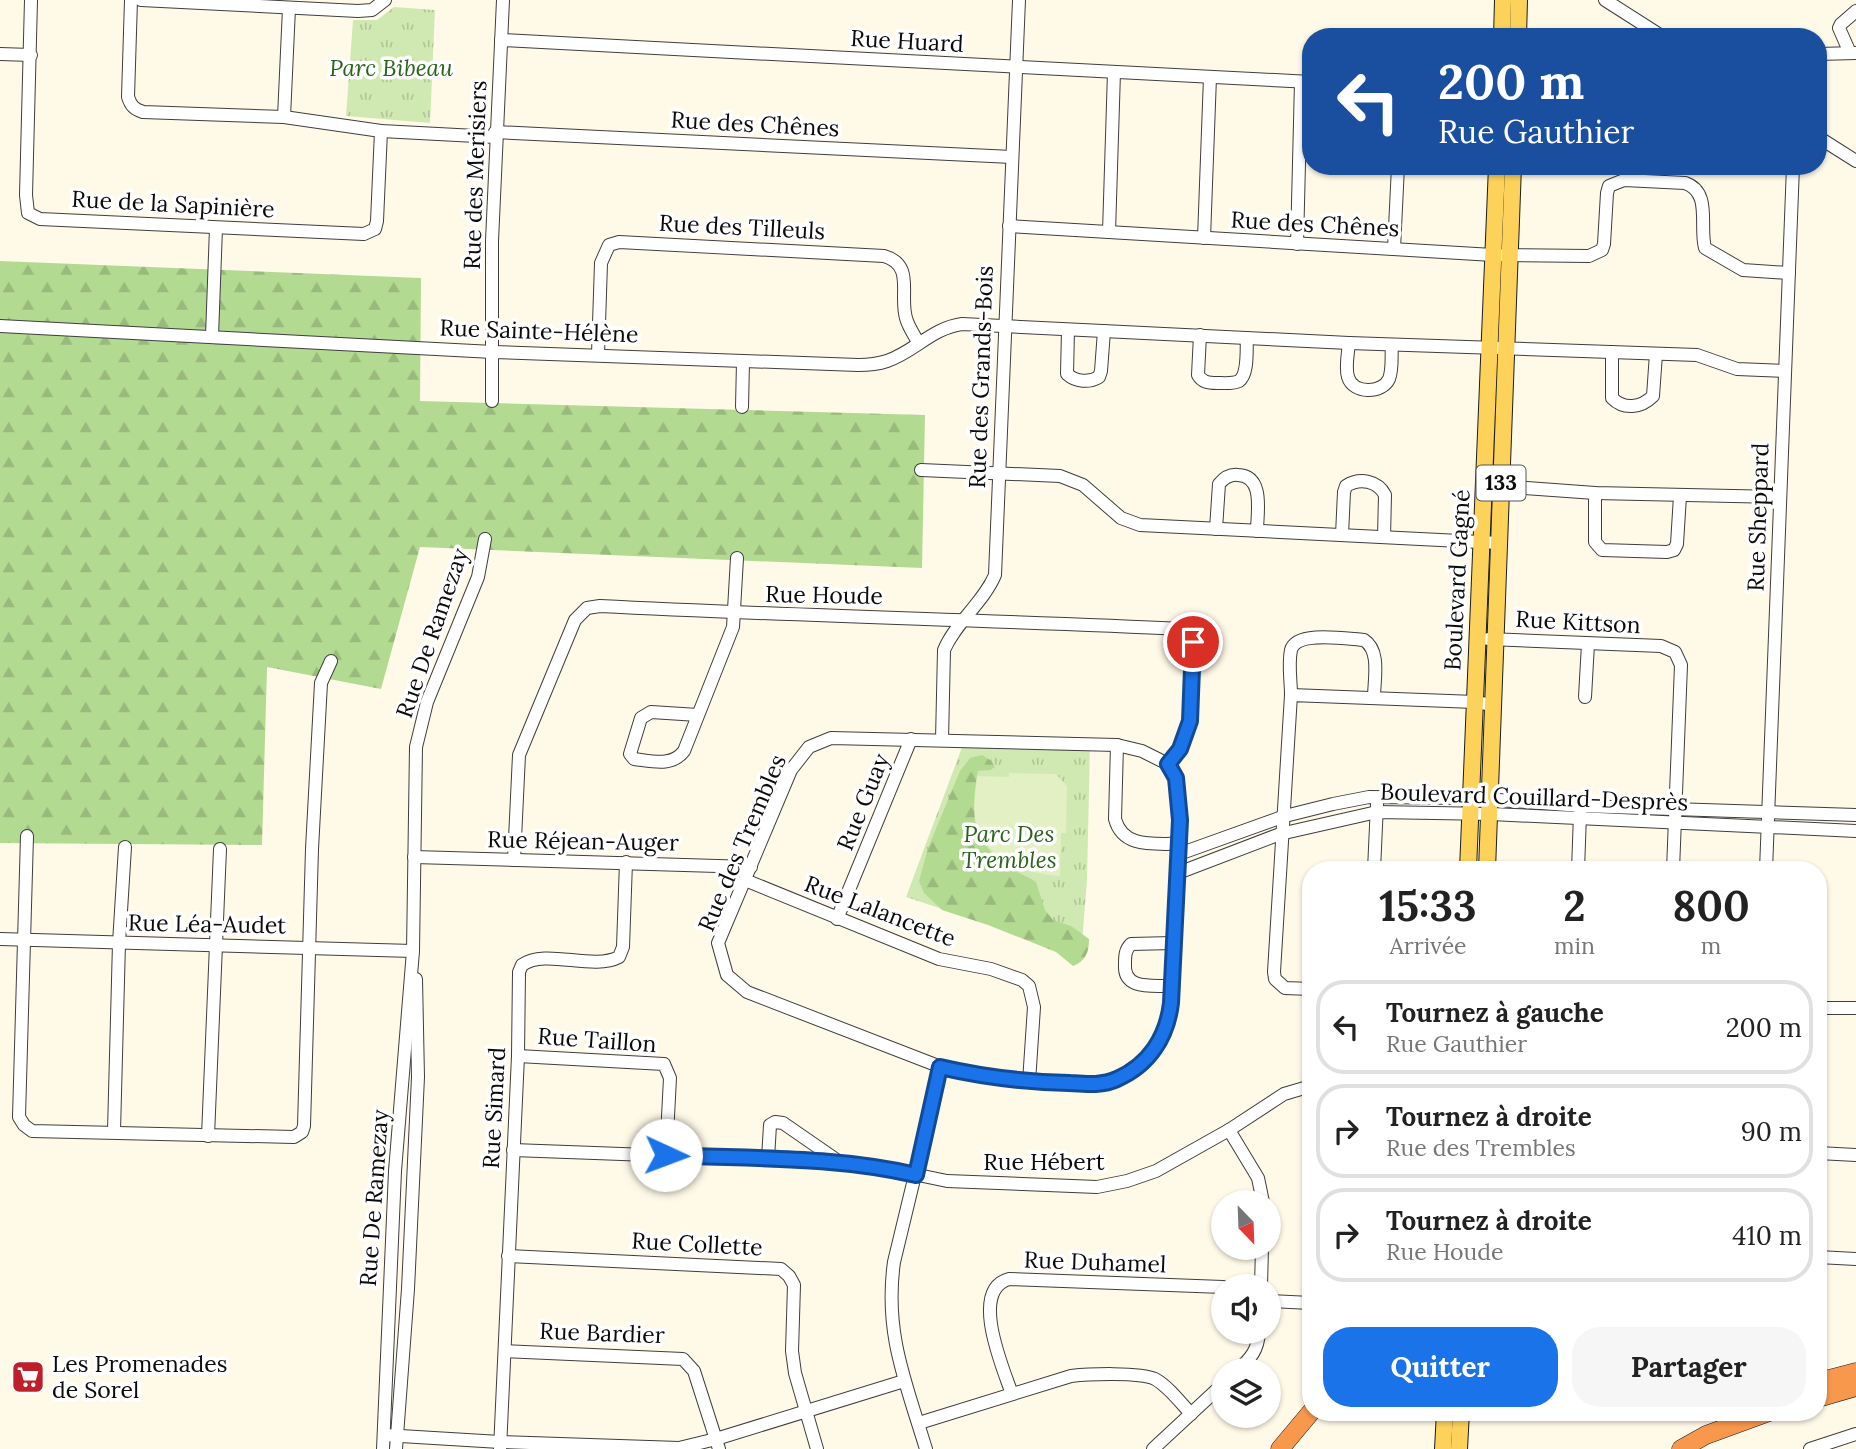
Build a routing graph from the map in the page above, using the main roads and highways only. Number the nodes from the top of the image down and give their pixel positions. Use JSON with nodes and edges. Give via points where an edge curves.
{"nodes":[{"id":1,"x":1503,"y":0,"type":"edge"},
{"id":2,"x":1519,"y":0,"type":"edge"},
{"id":3,"x":1502,"y":28,"type":"edge"},
{"id":4,"x":1518,"y":28,"type":"edge"},
{"id":5,"x":1498,"y":175,"type":"edge"},
{"id":6,"x":1512,"y":175,"type":"edge"},
{"id":7,"x":1502,"y":255,"type":"junction"},
{"id":8,"x":1493,"y":486,"type":"junction"},
{"id":9,"x":1468,"y":861,"type":"edge"},
{"id":10,"x":1488,"y":861,"type":"edge"},
{"id":11,"x":1856,"y":1371,"type":"edge"},
{"id":12,"x":1827,"y":1379,"type":"edge"},
{"id":13,"x":1856,"y":1387,"type":"edge"},
{"id":14,"x":1827,"y":1395,"type":"edge"},
{"id":15,"x":1303,"y":1421,"type":"edge"},
{"id":16,"x":1445,"y":1421,"type":"edge"},
{"id":17,"x":1461,"y":1421,"type":"edge"},
{"id":18,"x":1744,"y":1421,"type":"edge"},
{"id":19,"x":1280,"y":1449,"type":"edge"},
{"id":20,"x":1443,"y":1449,"type":"edge"},
{"id":21,"x":1459,"y":1449,"type":"edge"},
{"id":22,"x":1681,"y":1449,"type":"edge"}],
"edges":[{"from":1,"to":3,"type":"main road"},
{"from":2,"to":4,"type":"main road"},
{"from":5,"to":7,"type":"main road","name":"Boulevard Gagné","number":"133"},
{"from":6,"to":7,"type":"main road","name":"Boulevard Gagné","number":"133"},
{"from":7,"to":8,"type":"main road","name":"Boulevard Gagné","number":"133"},
{"from":8,"to":9,"type":"main road","name":"Boulevard Gagné","number":"133","via":[[1482,541]]},
{"from":8,"to":10,"type":"main road","name":"Boulevard Gagné","number":"133","via":[[1500,542]]},
{"from":11,"to":12,"type":"highway"},
{"from":13,"to":14,"type":"highway"},
{"from":15,"to":19,"type":"highway"},
{"from":16,"to":20,"type":"main road"},
{"from":17,"to":21,"type":"main road"},
{"from":18,"to":22,"type":"highway"}]}
